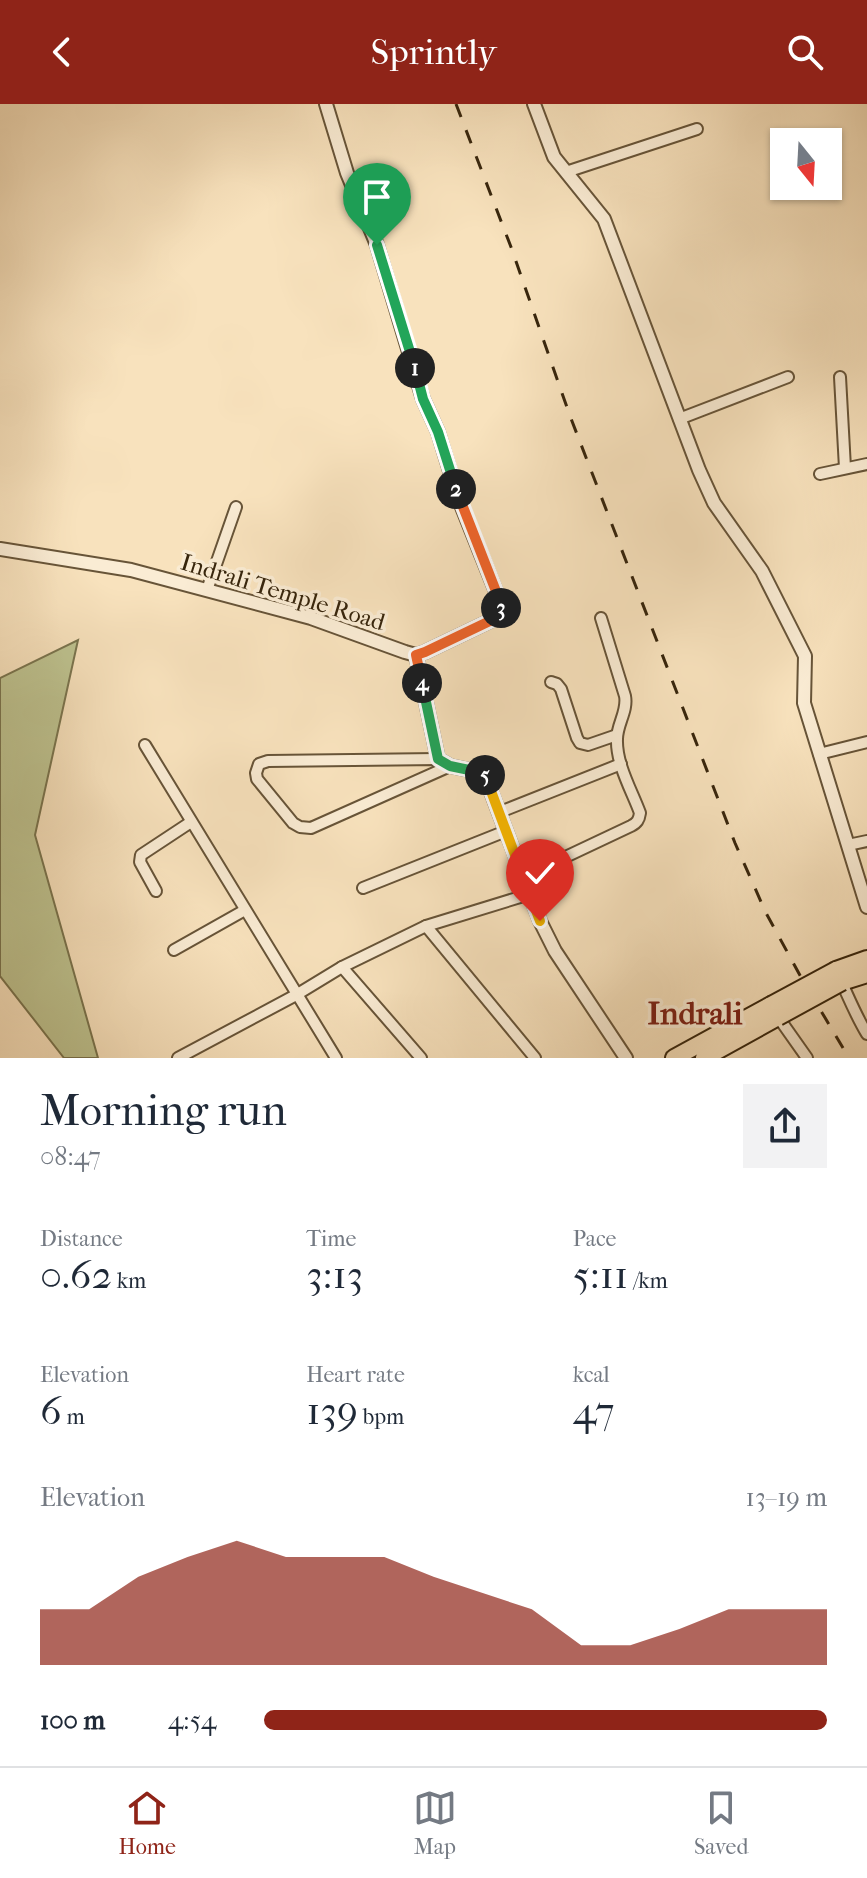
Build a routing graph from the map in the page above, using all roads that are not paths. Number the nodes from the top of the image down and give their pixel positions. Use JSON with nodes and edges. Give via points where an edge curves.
{"nodes":[{"id":1,"x":326,"y":104,"type":"edge"},
{"id":2,"x":534,"y":104,"type":"edge"},
{"id":3,"x":697,"y":129,"type":"dead end"},
{"id":4,"x":566,"y":172,"type":"junction"},
{"id":5,"x":788,"y":377,"type":"dead end"},
{"id":6,"x":840,"y":377,"type":"dead end"},
{"id":7,"x":679,"y":419,"type":"junction"},
{"id":8,"x":867,"y":464,"type":"edge"},
{"id":9,"x":845,"y":468,"type":"junction"},
{"id":10,"x":820,"y":474,"type":"dead end"},
{"id":11,"x":236,"y":507,"type":"dead end"},
{"id":12,"x":0,"y":549,"type":"edge"},
{"id":13,"x":207,"y":590,"type":"junction"},
{"id":14,"x":601,"y":618,"type":"dead end"},
{"id":15,"x":416,"y":655,"type":"junction"},
{"id":16,"x":551,"y":682,"type":"dead end"},
{"id":17,"x":617,"y":735,"type":"junction"},
{"id":18,"x":867,"y":742,"type":"edge"},
{"id":19,"x":145,"y":745,"type":"dead end"},
{"id":20,"x":819,"y":754,"type":"junction"},
{"id":21,"x":438,"y":759,"type":"junction"},
{"id":22,"x":621,"y":764,"type":"junction"},
{"id":23,"x":450,"y":766,"type":"junction"},
{"id":24,"x":500,"y":812,"type":"junction"},
{"id":25,"x":191,"y":822,"type":"junction"},
{"id":26,"x":506,"y":831,"type":"junction"},
{"id":27,"x":867,"y":841,"type":"edge"},
{"id":28,"x":848,"y":845,"type":"junction"},
{"id":29,"x":523,"y":877,"type":"junction"},
{"id":30,"x":363,"y":888,"type":"dead end"},
{"id":31,"x":156,"y":891,"type":"dead end"},
{"id":32,"x":530,"y":894,"type":"junction"},
{"id":33,"x":867,"y":907,"type":"edge"},
{"id":34,"x":245,"y":910,"type":"junction"},
{"id":35,"x":426,"y":926,"type":"junction"},
{"id":36,"x":174,"y":950,"type":"dead end"},
{"id":37,"x":867,"y":959,"type":"edge"},
{"id":38,"x":342,"y":967,"type":"junction"},
{"id":39,"x":867,"y":974,"type":"edge"},
{"id":40,"x":839,"y":976,"type":"junction"},
{"id":41,"x":296,"y":995,"type":"junction"},
{"id":42,"x":775,"y":1011,"type":"junction"},
{"id":43,"x":867,"y":1034,"type":"edge"},
{"id":44,"x":178,"y":1058,"type":"edge"},
{"id":45,"x":335,"y":1058,"type":"edge"},
{"id":46,"x":421,"y":1058,"type":"edge"},
{"id":47,"x":535,"y":1058,"type":"edge"},
{"id":48,"x":626,"y":1058,"type":"edge"},
{"id":49,"x":674,"y":1058,"type":"edge"},
{"id":50,"x":704,"y":1058,"type":"edge"},
{"id":51,"x":807,"y":1058,"type":"edge"}],
"edges":[{"from":1,"to":15,"type":"street","via":[[377,245],[423,399],[501,604],[494,619]]},
{"from":2,"to":4,"type":"street","via":[[554,157]]},
{"from":3,"to":4,"type":"street"},
{"from":4,"to":7,"type":"street","via":[[604,219]]},
{"from":5,"to":7,"type":"street"},
{"from":6,"to":9,"type":"street"},
{"from":7,"to":20,"type":"street","via":[[714,503],[762,571],[805,656],[804,703]]},
{"from":8,"to":9,"type":"street"},
{"from":9,"to":10,"type":"street"},
{"from":11,"to":13,"type":"street"},
{"from":12,"to":13,"type":"street","name":"Indrali Temple Road","via":[[131,570]]},
{"from":13,"to":15,"type":"street","name":"Indrali Temple Road","via":[[311,618]]},
{"from":14,"to":17,"type":"street","via":[[627,703]]},
{"from":15,"to":21,"type":"street"},
{"from":16,"to":17,"type":"street","via":[[561,689],[580,743]]},
{"from":17,"to":22,"type":"street"},
{"from":18,"to":20,"type":"street"},
{"from":19,"to":25,"type":"street"},
{"from":20,"to":28,"type":"street"},
{"from":21,"to":23,"type":"street"},
{"from":21,"to":23,"type":"street","via":[[268,761],[259,764],[256,773],[293,823],[311,828]]},
{"from":22,"to":24,"type":"street"},
{"from":22,"to":29,"type":"street","via":[[640,813],[637,823]]},
{"from":23,"to":24,"type":"street","via":[[484,773]]},
{"from":24,"to":26,"type":"street"},
{"from":25,"to":31,"type":"street","via":[[141,855]]},
{"from":25,"to":34,"type":"street"},
{"from":26,"to":29,"type":"street"},
{"from":26,"to":30,"type":"street"},
{"from":27,"to":28,"type":"street"},
{"from":28,"to":33,"type":"street"},
{"from":29,"to":32,"type":"street"},
{"from":32,"to":35,"type":"street"},
{"from":32,"to":48,"type":"street","via":[[555,951]]},
{"from":34,"to":36,"type":"street"},
{"from":34,"to":41,"type":"street"},
{"from":35,"to":38,"type":"street"},
{"from":35,"to":47,"type":"street"},
{"from":37,"to":40,"type":"highway"},
{"from":38,"to":41,"type":"street"},
{"from":38,"to":46,"type":"street"},
{"from":39,"to":40,"type":"highway"},
{"from":40,"to":42,"type":"highway","bridge":true},
{"from":40,"to":43,"type":"street"},
{"from":41,"to":44,"type":"street"},
{"from":41,"to":45,"type":"street"},
{"from":42,"to":49,"type":"highway"},
{"from":42,"to":50,"type":"highway"},
{"from":42,"to":51,"type":"street"}]}
